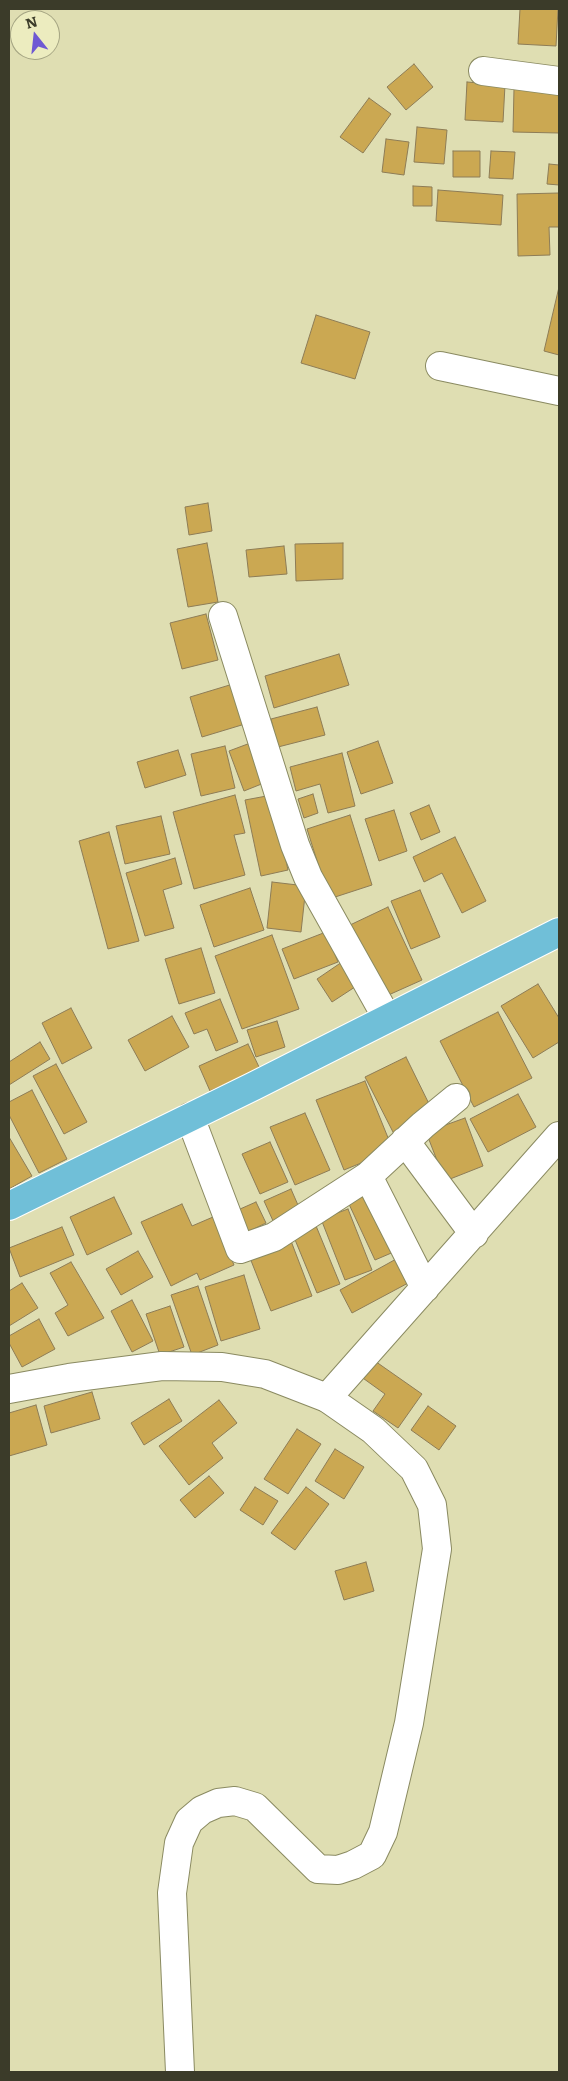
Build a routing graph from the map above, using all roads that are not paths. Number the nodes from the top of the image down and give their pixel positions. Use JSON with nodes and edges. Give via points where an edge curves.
{"nodes":[{"id":1,"x":483,"y":71,"type":"dead end"},
{"id":2,"x":559,"y":81,"type":"edge"},
{"id":3,"x":440,"y":366,"type":"dead end"},
{"id":4,"x":559,"y":391,"type":"edge"},
{"id":5,"x":223,"y":616,"type":"dead end"},
{"id":6,"x":559,"y":932,"type":"edge"},
{"id":7,"x":387,"y":1018,"type":"junction"},
{"id":8,"x":456,"y":1098,"type":"dead end"},
{"id":9,"x":190,"y":1118,"type":"junction"},
{"id":10,"x":559,"y":1136,"type":"edge"},
{"id":11,"x":405,"y":1141,"type":"junction"},
{"id":12,"x":368,"y":1176,"type":"junction"},
{"id":13,"x":9,"y":1206,"type":"edge"},
{"id":14,"x":474,"y":1234,"type":"junction"},
{"id":15,"x":425,"y":1288,"type":"junction"},
{"id":16,"x":9,"y":1390,"type":"edge"},
{"id":17,"x":327,"y":1398,"type":"junction"},
{"id":18,"x":180,"y":2072,"type":"edge"}],
"edges":[{"from":1,"to":2,"type":"street"},
{"from":3,"to":4,"type":"street"},
{"from":5,"to":7,"type":"street","via":[[295,845],[308,876]]},
{"from":6,"to":7,"type":"main road"},
{"from":7,"to":9,"type":"main road"},
{"from":8,"to":11,"type":"street"},
{"from":9,"to":12,"type":"street","via":[[240,1249],[274,1237]]},
{"from":9,"to":13,"type":"main road"},
{"from":10,"to":14,"type":"street"},
{"from":11,"to":12,"type":"street"},
{"from":11,"to":14,"type":"street"},
{"from":12,"to":15,"type":"street"},
{"from":14,"to":15,"type":"street"},
{"from":15,"to":17,"type":"street"},
{"from":16,"to":17,"type":"street","via":[[69,1378],[162,1366],[222,1367],[265,1374]]},
{"from":17,"to":18,"type":"street","via":[[373,1430],[414,1469],[432,1505],[437,1549],[409,1723],[383,1832],[372,1855],[353,1865],[338,1870],[318,1869],[255,1807],[235,1801],[218,1803],[189,1821],[179,1842],[172,1893]]}]}
